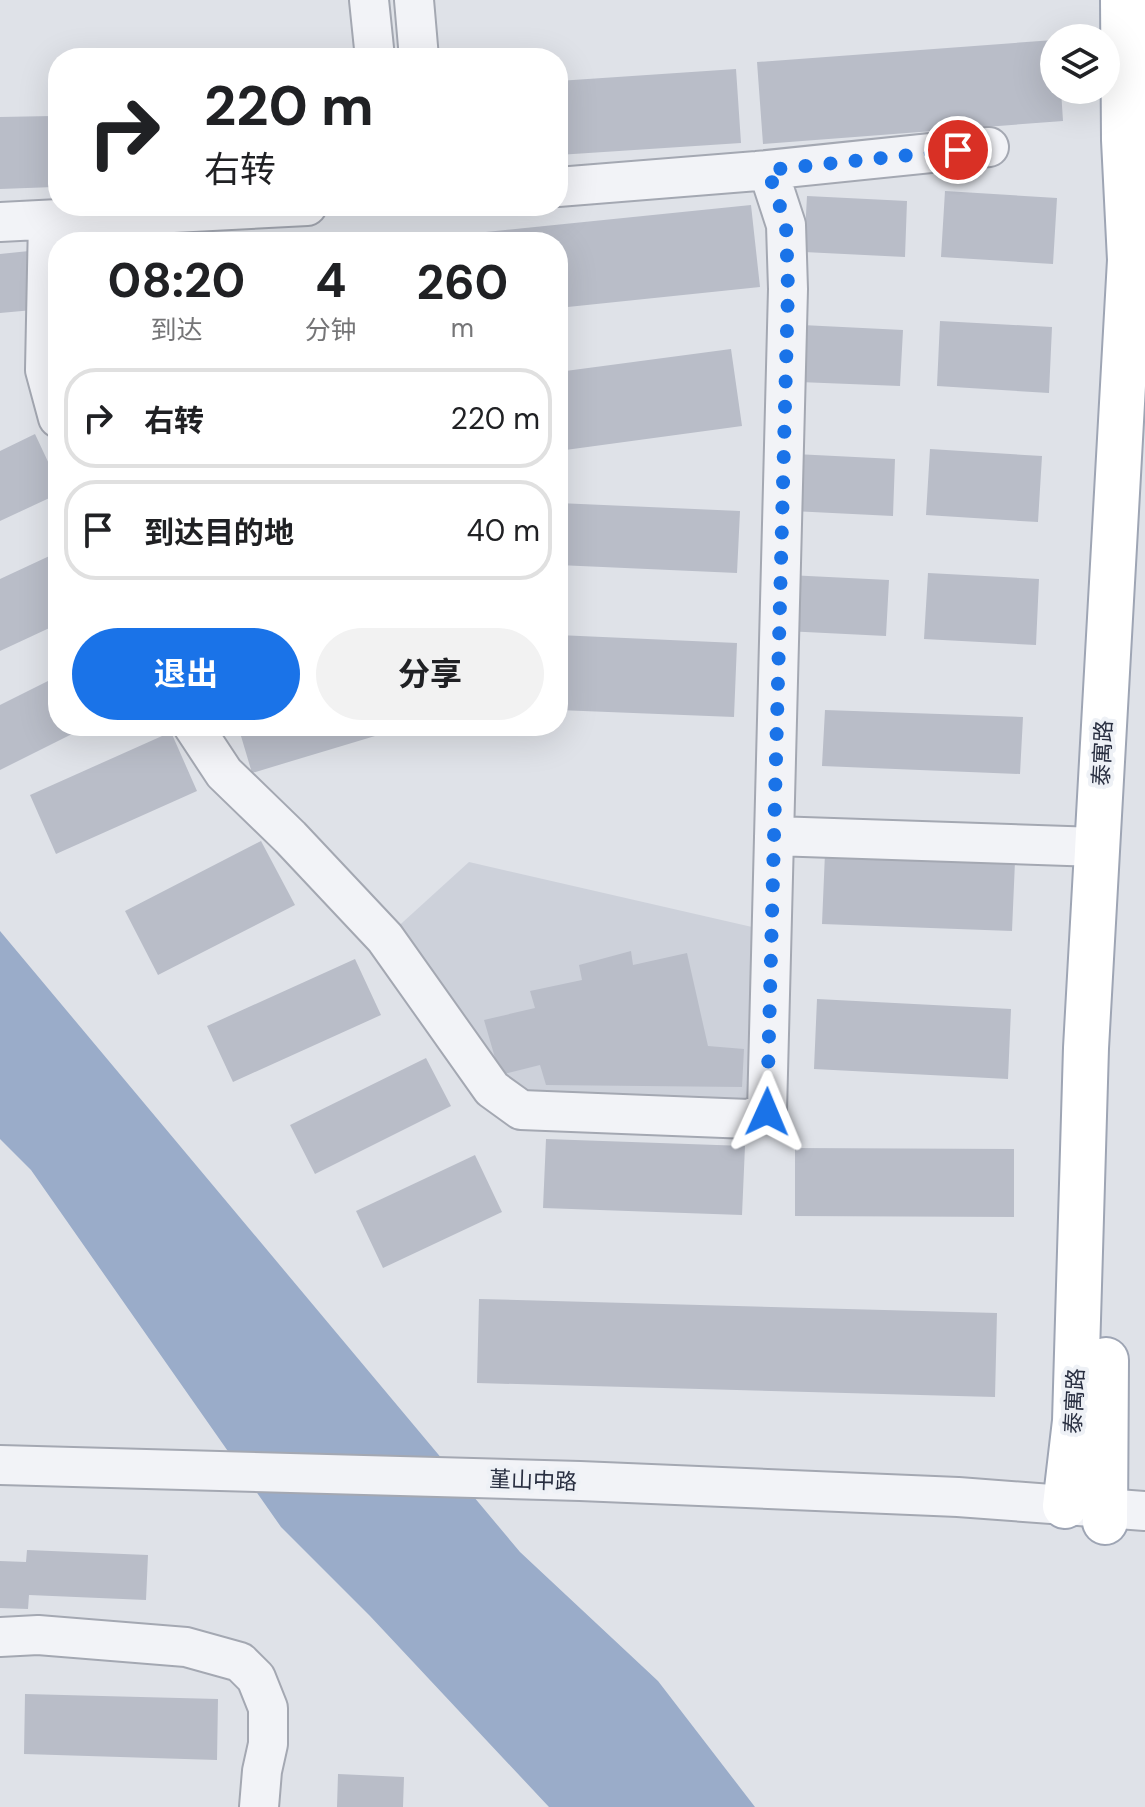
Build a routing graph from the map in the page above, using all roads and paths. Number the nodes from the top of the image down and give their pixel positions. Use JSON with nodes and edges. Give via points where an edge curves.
{"nodes":[{"id":1,"x":369,"y":0,"type":"edge"},
{"id":2,"x":414,"y":0,"type":"edge"},
{"id":3,"x":1123,"y":0,"type":"edge"},
{"id":4,"x":374,"y":48,"type":"edge"},
{"id":5,"x":418,"y":48,"type":"edge"},
{"id":6,"x":989,"y":147,"type":"dead end"},
{"id":7,"x":768,"y":170,"type":"junction"},
{"id":8,"x":568,"y":186,"type":"edge"},
{"id":9,"x":122,"y":216,"type":"edge"},
{"id":10,"x":48,"y":220,"type":"junction"},
{"id":11,"x":0,"y":222,"type":"edge"},
{"id":12,"x":1145,"y":304,"type":"edge"},
{"id":13,"x":48,"y":381,"type":"edge"},
{"id":14,"x":200,"y":736,"type":"edge"},
{"id":15,"x":774,"y":836,"type":"junction"},
{"id":16,"x":1097,"y":847,"type":"junction"},
{"id":17,"x":0,"y":1465,"type":"edge"},
{"id":18,"x":1113,"y":1517,"type":"edge"},
{"id":19,"x":0,"y":1637,"type":"edge"},
{"id":20,"x":259,"y":1807,"type":"edge"}],
"edges":[{"from":1,"to":4,"type":"street"},
{"from":2,"to":5,"type":"street"},
{"from":3,"to":16,"type":"main road","name":"泰寓路","via":[[1130,260]]},
{"from":6,"to":7,"type":"street"},
{"from":7,"to":8,"type":"street"},
{"from":7,"to":15,"type":"street","via":[[786,225],[788,289]]},
{"from":9,"to":10,"type":"street"},
{"from":10,"to":11,"type":"street"},
{"from":10,"to":13,"type":"street"},
{"from":12,"to":18,"type":"main road","name":"泰寓路","via":[[1106,1051]]},
{"from":14,"to":15,"type":"street","via":[[224,773],[385,938],[492,1089],[521,1110],[749,1119],[767,1112]]},
{"from":15,"to":16,"type":"street"},
{"from":16,"to":18,"type":"main road","name":"泰寓路","via":[[1075,1421]]},
{"from":17,"to":18,"type":"street","name":"堇山中路","via":[[958,1497]]},
{"from":19,"to":20,"type":"street","via":[[172,1645],[240,1662],[256,1678],[268,1708]]}]}
